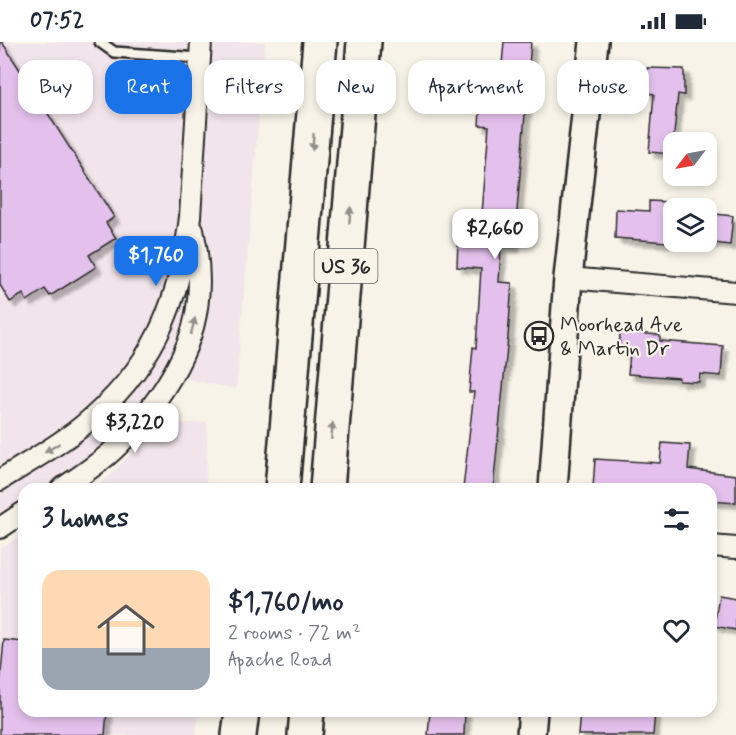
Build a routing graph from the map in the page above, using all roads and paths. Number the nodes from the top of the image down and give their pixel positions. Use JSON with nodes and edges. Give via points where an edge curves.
{"nodes":[{"id":1,"x":100,"y":42,"type":"edge"},
{"id":2,"x":320,"y":42,"type":"edge"},
{"id":3,"x":364,"y":42,"type":"edge"},
{"id":4,"x":594,"y":42,"type":"edge"},
{"id":5,"x":200,"y":50,"type":"edge"},
{"id":6,"x":190,"y":217,"type":"junction"},
{"id":7,"x":568,"y":278,"type":"junction"},
{"id":8,"x":736,"y":292,"type":"edge"},
{"id":9,"x":298,"y":309,"type":"junction"},
{"id":10,"x":0,"y":480,"type":"edge"},
{"id":11,"x":69,"y":483,"type":"edge"},
{"id":12,"x":274,"y":483,"type":"edge"},
{"id":13,"x":283,"y":483,"type":"edge"},
{"id":14,"x":327,"y":483,"type":"edge"},
{"id":15,"x":553,"y":483,"type":"edge"},
{"id":16,"x":18,"y":516,"type":"edge"},
{"id":17,"x":0,"y":528,"type":"edge"},
{"id":18,"x":717,"y":546,"type":"edge"},
{"id":19,"x":736,"y":548,"type":"edge"},
{"id":20,"x":241,"y":717,"type":"edge"},
{"id":21,"x":262,"y":717,"type":"edge"},
{"id":22,"x":306,"y":717,"type":"edge"},
{"id":23,"x":532,"y":717,"type":"edge"},
{"id":24,"x":239,"y":735,"type":"edge"},
{"id":25,"x":261,"y":735,"type":"edge"},
{"id":26,"x":305,"y":735,"type":"edge"},
{"id":27,"x":531,"y":735,"type":"edge"}],
"edges":[{"from":1,"to":5,"type":"lane","via":[[114,52]]},
{"from":2,"to":9,"type":"highway","number":"US 36","one_way":true},
{"from":14,"to":3,"type":"highway","number":"US 36","one_way":true},
{"from":4,"to":7,"type":"street"},
{"from":5,"to":6,"type":"street"},
{"from":6,"to":10,"type":"street","one_way":true,"via":[[180,275],[167,316],[140,365],[120,392],[82,427]]},
{"from":11,"to":6,"type":"street","one_way":true,"via":[[110,453],[136,426],[171,380],[187,347],[200,281]]},
{"from":7,"to":8,"type":"street"},
{"from":7,"to":15,"type":"street"},
{"from":9,"to":12,"type":"highway"},
{"from":9,"to":13,"type":"highway","number":"US 36"},
{"from":16,"to":17,"type":"street"},
{"from":18,"to":19,"type":"street"},
{"from":20,"to":24,"type":"highway"},
{"from":21,"to":25,"type":"highway"},
{"from":22,"to":26,"type":"highway"},
{"from":23,"to":27,"type":"street"}]}
